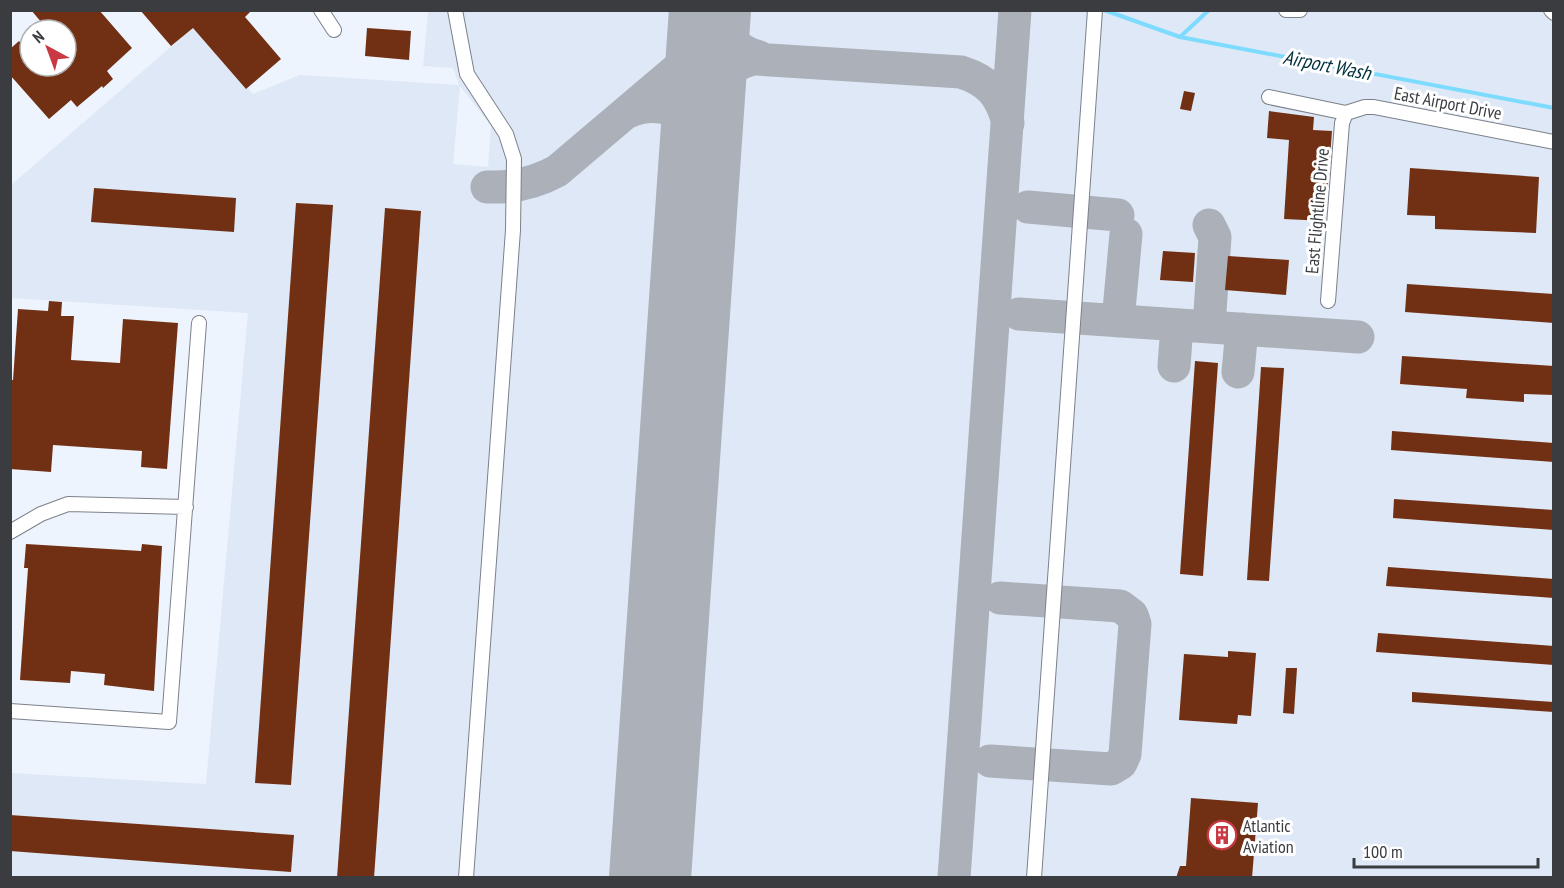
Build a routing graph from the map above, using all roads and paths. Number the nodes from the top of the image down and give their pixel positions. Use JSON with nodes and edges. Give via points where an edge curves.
{"nodes":[{"id":1,"x":321,"y":10,"type":"edge"},
{"id":2,"x":455,"y":10,"type":"edge"},
{"id":3,"x":1095,"y":10,"type":"edge"},
{"id":4,"x":1286,"y":10,"type":"edge"},
{"id":5,"x":1300,"y":10,"type":"edge"},
{"id":6,"x":334,"y":30,"type":"dead end"},
{"id":7,"x":1269,"y":97,"type":"dead end"},
{"id":8,"x":1344,"y":118,"type":"junction"},
{"id":9,"x":1554,"y":142,"type":"edge"},
{"id":10,"x":1328,"y":301,"type":"dead end"},
{"id":11,"x":199,"y":323,"type":"dead end"},
{"id":12,"x":186,"y":507,"type":"junction"},
{"id":13,"x":10,"y":532,"type":"edge"},
{"id":14,"x":10,"y":711,"type":"edge"},
{"id":15,"x":466,"y":878,"type":"edge"},
{"id":16,"x":1034,"y":878,"type":"edge"}],
"edges":[{"from":1,"to":6,"type":"street"},
{"from":2,"to":15,"type":"street","via":[[467,74],[506,134],[514,159],[512,242]]},
{"from":3,"to":16,"type":"street"},
{"from":4,"to":5,"type":"street"},
{"from":7,"to":8,"type":"street"},
{"from":8,"to":9,"type":"street","name":"East Airport Drive","via":[[1365,106],[1374,106]]},
{"from":8,"to":10,"type":"street","name":"East Flightline Drive"},
{"from":11,"to":12,"type":"street"},
{"from":12,"to":13,"type":"street","via":[[68,504]]},
{"from":12,"to":14,"type":"street","via":[[169,722]]}]}
